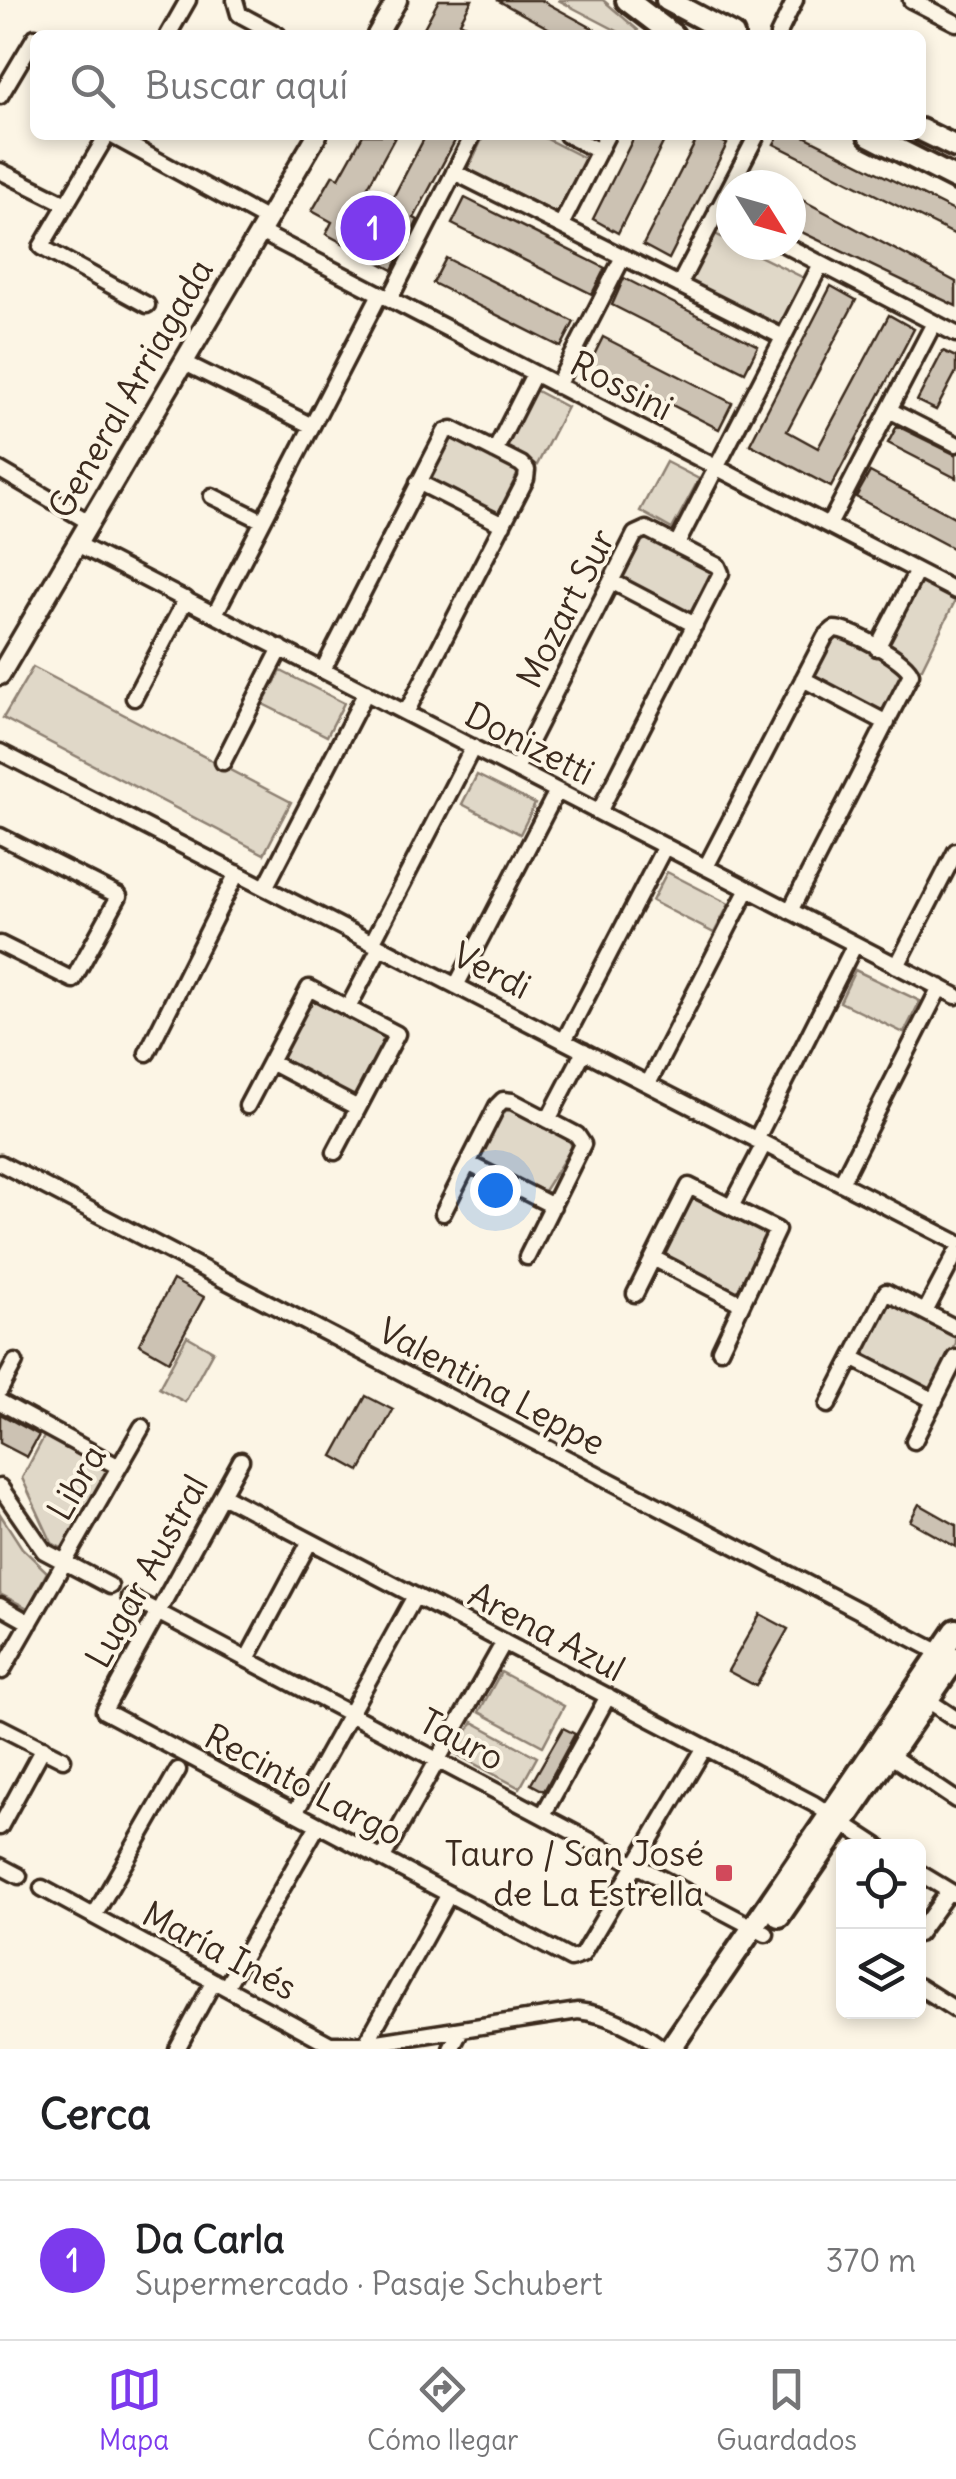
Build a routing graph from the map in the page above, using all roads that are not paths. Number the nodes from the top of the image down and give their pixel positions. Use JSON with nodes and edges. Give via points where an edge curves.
{"nodes":[{"id":1,"x":188,"y":0,"type":"edge"},
{"id":2,"x":236,"y":0,"type":"edge"},
{"id":3,"x":397,"y":0,"type":"edge"},
{"id":4,"x":627,"y":0,"type":"edge"},
{"id":5,"x":667,"y":0,"type":"edge"},
{"id":6,"x":796,"y":0,"type":"edge"},
{"id":7,"x":912,"y":0,"type":"edge"},
{"id":8,"x":956,"y":23,"type":"edge"},
{"id":9,"x":171,"y":30,"type":"edge"},
{"id":10,"x":269,"y":30,"type":"edge"},
{"id":11,"x":380,"y":30,"type":"edge"},
{"id":12,"x":662,"y":30,"type":"edge"},
{"id":13,"x":724,"y":30,"type":"edge"},
{"id":14,"x":781,"y":30,"type":"edge"},
{"id":15,"x":30,"y":45,"type":"edge"},
{"id":16,"x":0,"y":96,"type":"edge"},
{"id":17,"x":926,"y":132,"type":"edge"},
{"id":18,"x":106,"y":140,"type":"edge"},
{"id":19,"x":118,"y":140,"type":"edge"},
{"id":20,"x":314,"y":140,"type":"edge"},
{"id":21,"x":470,"y":140,"type":"edge"},
{"id":22,"x":577,"y":140,"type":"edge"},
{"id":23,"x":604,"y":140,"type":"edge"},
{"id":24,"x":755,"y":140,"type":"edge"},
{"id":25,"x":879,"y":140,"type":"edge"},
{"id":26,"x":956,"y":147,"type":"edge"},
{"id":27,"x":599,"y":151,"type":"junction"},
{"id":28,"x":742,"y":170,"type":"edge"},
{"id":29,"x":0,"y":171,"type":"edge"},
{"id":30,"x":454,"y":172,"type":"junction"},
{"id":31,"x":956,"y":179,"type":"edge"},
{"id":32,"x":66,"y":204,"type":"junction"},
{"id":33,"x":561,"y":225,"type":"junction"},
{"id":34,"x":264,"y":226,"type":"junction"},
{"id":35,"x":716,"y":227,"type":"edge"},
{"id":36,"x":806,"y":256,"type":"edge"},
{"id":37,"x":623,"y":257,"type":"junction"},
{"id":38,"x":821,"y":264,"type":"junction"},
{"id":39,"x":679,"y":285,"type":"junction"},
{"id":40,"x":385,"y":296,"type":"junction"},
{"id":41,"x":148,"y":306,"type":"dead end"},
{"id":42,"x":934,"y":323,"type":"junction"},
{"id":43,"x":956,"y":334,"type":"edge"},
{"id":44,"x":783,"y":338,"type":"junction"},
{"id":45,"x":184,"y":362,"type":"junction"},
{"id":46,"x":534,"y":374,"type":"junction"},
{"id":47,"x":558,"y":386,"type":"junction"},
{"id":48,"x":889,"y":410,"type":"junction"},
{"id":49,"x":312,"y":426,"type":"junction"},
{"id":50,"x":956,"y":444,"type":"edge"},
{"id":51,"x":495,"y":451,"type":"junction"},
{"id":52,"x":716,"y":467,"type":"junction"},
{"id":53,"x":0,"y":470,"type":"edge"},
{"id":54,"x":418,"y":482,"type":"junction"},
{"id":55,"x":212,"y":496,"type":"dead end"},
{"id":56,"x":263,"y":520,"type":"junction"},
{"id":57,"x":89,"y":522,"type":"junction"},
{"id":58,"x":503,"y":524,"type":"junction"},
{"id":59,"x":829,"y":526,"type":"junction"},
{"id":60,"x":77,"y":544,"type":"junction"},
{"id":61,"x":677,"y":544,"type":"junction"},
{"id":62,"x":916,"y":571,"type":"junction"},
{"id":63,"x":611,"y":581,"type":"junction"},
{"id":64,"x":956,"y":591,"type":"edge"},
{"id":65,"x":186,"y":599,"type":"junction"},
{"id":66,"x":215,"y":614,"type":"junction"},
{"id":67,"x":695,"y":625,"type":"junction"},
{"id":68,"x":281,"y":648,"type":"junction"},
{"id":69,"x":877,"y":648,"type":"junction"},
{"id":70,"x":322,"y":670,"type":"junction"},
{"id":71,"x":0,"y":675,"type":"edge"},
{"id":72,"x":803,"y":679,"type":"junction"},
{"id":73,"x":366,"y":692,"type":"junction"},
{"id":74,"x":134,"y":698,"type":"dead end"},
{"id":75,"x":406,"y":713,"type":"junction"},
{"id":76,"x":887,"y":723,"type":"junction"},
{"id":77,"x":473,"y":747,"type":"junction"},
{"id":78,"x":0,"y":752,"type":"edge"},
{"id":79,"x":223,"y":762,"type":"dead end"},
{"id":80,"x":516,"y":769,"type":"junction"},
{"id":81,"x":557,"y":790,"type":"junction"},
{"id":82,"x":598,"y":812,"type":"junction"},
{"id":83,"x":0,"y":836,"type":"edge"},
{"id":84,"x":664,"y":846,"type":"junction"},
{"id":85,"x":956,"y":852,"type":"edge"},
{"id":86,"x":706,"y":867,"type":"junction"},
{"id":87,"x":237,"y":874,"type":"junction"},
{"id":88,"x":265,"y":888,"type":"junction"},
{"id":89,"x":748,"y":889,"type":"junction"},
{"id":90,"x":790,"y":911,"type":"junction"},
{"id":91,"x":0,"y":944,"type":"edge"},
{"id":92,"x":856,"y":944,"type":"junction"},
{"id":93,"x":376,"y":945,"type":"junction"},
{"id":94,"x":897,"y":966,"type":"junction"},
{"id":95,"x":456,"y":986,"type":"junction"},
{"id":96,"x":940,"y":988,"type":"junction"},
{"id":97,"x":956,"y":996,"type":"edge"},
{"id":98,"x":348,"y":1008,"type":"junction"},
{"id":99,"x":564,"y":1041,"type":"junction"},
{"id":100,"x":584,"y":1051,"type":"junction"},
{"id":101,"x":147,"y":1053,"type":"dead end"},
{"id":102,"x":270,"y":1062,"type":"junction"},
{"id":103,"x":648,"y":1084,"type":"junction"},
{"id":104,"x":246,"y":1106,"type":"dead end"},
{"id":105,"x":358,"y":1108,"type":"junction"},
{"id":106,"x":548,"y":1120,"type":"junction"},
{"id":107,"x":760,"y":1142,"type":"junction"},
{"id":108,"x":334,"y":1152,"type":"dead end"},
{"id":109,"x":0,"y":1163,"type":"edge"},
{"id":110,"x":468,"y":1163,"type":"junction"},
{"id":111,"x":841,"y":1183,"type":"junction"},
{"id":112,"x":553,"y":1206,"type":"junction"},
{"id":113,"x":731,"y":1207,"type":"junction"},
{"id":114,"x":443,"y":1214,"type":"dead end"},
{"id":115,"x":956,"y":1220,"type":"edge"},
{"id":116,"x":952,"y":1240,"type":"edge"},
{"id":117,"x":956,"y":1253,"type":"edge"},
{"id":118,"x":527,"y":1257,"type":"dead end"},
{"id":119,"x":653,"y":1258,"type":"junction"},
{"id":120,"x":635,"y":1294,"type":"dead end"},
{"id":121,"x":742,"y":1304,"type":"junction"},
{"id":122,"x":924,"y":1312,"type":"junction"},
{"id":123,"x":956,"y":1328,"type":"edge"},
{"id":124,"x":720,"y":1350,"type":"dead end"},
{"id":125,"x":852,"y":1358,"type":"junction"},
{"id":126,"x":956,"y":1358,"type":"edge"},
{"id":127,"x":15,"y":1362,"type":"dead end"},
{"id":128,"x":0,"y":1390,"type":"edge"},
{"id":129,"x":935,"y":1400,"type":"junction"},
{"id":130,"x":0,"y":1402,"type":"edge"},
{"id":131,"x":828,"y":1405,"type":"dead end"},
{"id":132,"x":142,"y":1427,"type":"dead end"},
{"id":133,"x":914,"y":1442,"type":"dead end"},
{"id":134,"x":242,"y":1460,"type":"dead end"},
{"id":135,"x":119,"y":1467,"type":"junction"},
{"id":136,"x":0,"y":1486,"type":"edge"},
{"id":137,"x":222,"y":1495,"type":"junction"},
{"id":138,"x":310,"y":1541,"type":"junction"},
{"id":139,"x":64,"y":1562,"type":"junction"},
{"id":140,"x":110,"y":1586,"type":"dead end"},
{"id":141,"x":129,"y":1596,"type":"dead end"},
{"id":142,"x":415,"y":1596,"type":"junction"},
{"id":143,"x":0,"y":1606,"type":"edge"},
{"id":144,"x":158,"y":1612,"type":"junction"},
{"id":145,"x":30,"y":1622,"type":"junction"},
{"id":146,"x":956,"y":1630,"type":"edge"},
{"id":147,"x":504,"y":1642,"type":"junction"},
{"id":148,"x":952,"y":1658,"type":"edge"},
{"id":149,"x":248,"y":1659,"type":"junction"},
{"id":150,"x":2,"y":1671,"type":"edge"},
{"id":151,"x":608,"y":1696,"type":"junction"},
{"id":152,"x":926,"y":1699,"type":"junction"},
{"id":153,"x":104,"y":1711,"type":"joint"},
{"id":154,"x":350,"y":1713,"type":"junction"},
{"id":155,"x":956,"y":1719,"type":"edge"},
{"id":156,"x":0,"y":1727,"type":"edge"},
{"id":157,"x":705,"y":1747,"type":"junction"},
{"id":158,"x":42,"y":1748,"type":"junction"},
{"id":159,"x":888,"y":1754,"type":"junction"},
{"id":160,"x":63,"y":1758,"type":"dead end"},
{"id":161,"x":438,"y":1760,"type":"junction"},
{"id":162,"x":178,"y":1770,"type":"dead end"},
{"id":163,"x":956,"y":1800,"type":"edge"},
{"id":164,"x":295,"y":1813,"type":"junction"},
{"id":165,"x":543,"y":1816,"type":"junction"},
{"id":166,"x":835,"y":1819,"type":"junction"},
{"id":167,"x":318,"y":1825,"type":"junction"},
{"id":168,"x":0,"y":1827,"type":"edge"},
{"id":169,"x":867,"y":1839,"type":"edge"},
{"id":170,"x":382,"y":1859,"type":"junction"},
{"id":171,"x":636,"y":1864,"type":"junction"},
{"id":172,"x":0,"y":1866,"type":"edge"},
{"id":173,"x":19,"y":1876,"type":"dead end"},
{"id":174,"x":926,"y":1877,"type":"edge"},
{"id":175,"x":42,"y":1888,"type":"dead end"},
{"id":176,"x":952,"y":1893,"type":"edge"},
{"id":177,"x":449,"y":1894,"type":"junction"},
{"id":178,"x":94,"y":1916,"type":"junction"},
{"id":179,"x":922,"y":1929,"type":"edge"},
{"id":180,"x":760,"y":1930,"type":"junction"},
{"id":181,"x":220,"y":1984,"type":"junction"},
{"id":182,"x":926,"y":1991,"type":"edge"},
{"id":183,"x":956,"y":2010,"type":"edge"},
{"id":184,"x":461,"y":2030,"type":"junction"},
{"id":185,"x":364,"y":2047,"type":"edge"},
{"id":186,"x":177,"y":2049,"type":"edge"},
{"id":187,"x":451,"y":2049,"type":"edge"},
{"id":188,"x":667,"y":2049,"type":"edge"},
{"id":189,"x":687,"y":2049,"type":"edge"}],
"edges":[{"from":1,"to":9,"type":"street"},
{"from":2,"to":10,"type":"street","via":[[239,14]]},
{"from":3,"to":11,"type":"street"},
{"from":4,"to":12,"type":"main road"},
{"from":5,"to":13,"type":"main road"},
{"from":6,"to":14,"type":"street"},
{"from":7,"to":8,"type":"street"},
{"from":15,"to":16,"type":"street"},
{"from":17,"to":26,"type":"main road"},
{"from":18,"to":32,"type":"street"},
{"from":19,"to":34,"type":"street","name":"Rossini"},
{"from":20,"to":34,"type":"street","name":"General Arriagada"},
{"from":21,"to":30,"type":"street"},
{"from":22,"to":27,"type":"street"},
{"from":23,"to":27,"type":"street"},
{"from":24,"to":28,"type":"street"},
{"from":25,"to":31,"type":"main road"},
{"from":27,"to":33,"type":"street"},
{"from":29,"to":32,"type":"street"},
{"from":30,"to":33,"type":"street"},
{"from":30,"to":40,"type":"street"},
{"from":32,"to":41,"type":"street","via":[[41,248]]},
{"from":33,"to":37,"type":"street"},
{"from":34,"to":40,"type":"street","name":"Rossini"},
{"from":34,"to":45,"type":"street","name":"General Arriagada"},
{"from":35,"to":39,"type":"street"},
{"from":36,"to":38,"type":"street"},
{"from":37,"to":39,"type":"street"},
{"from":37,"to":47,"type":"street"},
{"from":38,"to":42,"type":"street"},
{"from":38,"to":44,"type":"street"},
{"from":39,"to":44,"type":"street"},
{"from":40,"to":46,"type":"street","name":"Rossini"},
{"from":40,"to":49,"type":"street"},
{"from":42,"to":43,"type":"street"},
{"from":42,"to":48,"type":"street"},
{"from":44,"to":52,"type":"street"},
{"from":45,"to":49,"type":"street"},
{"from":45,"to":57,"type":"street","name":"General Arriagada"},
{"from":46,"to":47,"type":"street","name":"Rossini"},
{"from":46,"to":51,"type":"street"},
{"from":47,"to":52,"type":"street","name":"Rossini"},
{"from":48,"to":50,"type":"street"},
{"from":48,"to":59,"type":"street"},
{"from":49,"to":56,"type":"street"},
{"from":51,"to":54,"type":"street","via":[[448,430]]},
{"from":51,"to":58,"type":"street","via":[[527,470]]},
{"from":52,"to":59,"type":"street","name":"Rossini"},
{"from":52,"to":61,"type":"street"},
{"from":53,"to":57,"type":"street"},
{"from":54,"to":58,"type":"street"},
{"from":54,"to":70,"type":"street"},
{"from":55,"to":56,"type":"street"},
{"from":56,"to":66,"type":"street"},
{"from":57,"to":60,"type":"street","name":"General Arriagada"},
{"from":58,"to":75,"type":"street"},
{"from":59,"to":62,"type":"street","name":"Rossini"},
{"from":60,"to":65,"type":"street","name":"Donizetti"},
{"from":60,"to":71,"type":"street","name":"General Arriagada"},
{"from":61,"to":63,"type":"street","name":"Mozart Sur","via":[[641,529]]},
{"from":61,"to":67,"type":"street","via":[[720,569]]},
{"from":62,"to":64,"type":"street","name":"Rossini"},
{"from":62,"to":69,"type":"street"},
{"from":63,"to":67,"type":"street"},
{"from":63,"to":80,"type":"street","name":"Mozart Sur"},
{"from":65,"to":66,"type":"street","name":"Donizetti"},
{"from":65,"to":74,"type":"street"},
{"from":66,"to":68,"type":"street","name":"Donizetti"},
{"from":67,"to":82,"type":"street"},
{"from":68,"to":70,"type":"street","name":"Donizetti"},
{"from":68,"to":79,"type":"street"},
{"from":69,"to":72,"type":"street","via":[[834,629]]},
{"from":69,"to":76,"type":"street","via":[[910,670]]},
{"from":70,"to":73,"type":"street","name":"Donizetti"},
{"from":72,"to":76,"type":"street"},
{"from":72,"to":86,"type":"street"},
{"from":73,"to":75,"type":"street","name":"Donizetti"},
{"from":73,"to":88,"type":"street"},
{"from":75,"to":77,"type":"street","name":"Donizetti"},
{"from":76,"to":90,"type":"street"},
{"from":77,"to":80,"type":"street","name":"Donizetti"},
{"from":77,"to":93,"type":"street"},
{"from":78,"to":87,"type":"street","name":"Verdi"},
{"from":80,"to":81,"type":"street","name":"Donizetti"},
{"from":81,"to":82,"type":"street","name":"Donizetti"},
{"from":81,"to":95,"type":"street"},
{"from":82,"to":84,"type":"street","name":"Donizetti"},
{"from":83,"to":91,"type":"street","via":[[118,896],[72,980]]},
{"from":84,"to":86,"type":"street","name":"Donizetti"},
{"from":84,"to":99,"type":"street"},
{"from":85,"to":94,"type":"street"},
{"from":86,"to":89,"type":"street","name":"Donizetti"},
{"from":87,"to":88,"type":"street","name":"Verdi"},
{"from":87,"to":101,"type":"street"},
{"from":88,"to":93,"type":"street","name":"Verdi"},
{"from":89,"to":90,"type":"street","name":"Donizetti"},
{"from":89,"to":103,"type":"street"},
{"from":90,"to":92,"type":"street","name":"Donizetti"},
{"from":92,"to":94,"type":"street","name":"Donizetti"},
{"from":92,"to":107,"type":"street"},
{"from":93,"to":95,"type":"street","name":"Verdi"},
{"from":93,"to":98,"type":"street"},
{"from":94,"to":96,"type":"street","name":"Donizetti"},
{"from":95,"to":99,"type":"street","name":"Verdi"},
{"from":96,"to":97,"type":"street","name":"Donizetti"},
{"from":96,"to":111,"type":"street"},
{"from":98,"to":102,"type":"street","via":[[309,988]]},
{"from":98,"to":105,"type":"street","via":[[397,1034]]},
{"from":99,"to":100,"type":"street","name":"Verdi"},
{"from":100,"to":103,"type":"street","name":"Verdi"},
{"from":100,"to":106,"type":"street"},
{"from":102,"to":104,"type":"street"},
{"from":102,"to":105,"type":"street"},
{"from":103,"to":107,"type":"street","name":"Verdi"},
{"from":105,"to":108,"type":"street"},
{"from":106,"to":110,"type":"street","via":[[504,1100]]},
{"from":106,"to":112,"type":"street","via":[[583,1144]]},
{"from":107,"to":111,"type":"street","name":"Verdi"},
{"from":107,"to":113,"type":"street"},
{"from":109,"to":148,"type":"street","name":"Valentina Leppe"},
{"from":110,"to":112,"type":"street"},
{"from":110,"to":114,"type":"street"},
{"from":111,"to":116,"type":"street","name":"Verdi"},
{"from":112,"to":118,"type":"street"},
{"from":113,"to":119,"type":"street","via":[[689,1186]]},
{"from":113,"to":121,"type":"street","via":[[776,1230]]},
{"from":115,"to":116,"type":"street"},
{"from":117,"to":122,"type":"street"},
{"from":119,"to":120,"type":"street"},
{"from":119,"to":121,"type":"street"},
{"from":121,"to":124,"type":"street"},
{"from":122,"to":123,"type":"street"},
{"from":122,"to":125,"type":"street","via":[[886,1292]]},
{"from":125,"to":129,"type":"street"},
{"from":125,"to":131,"type":"street"},
{"from":126,"to":129,"type":"street"},
{"from":127,"to":128,"type":"street"},
{"from":129,"to":133,"type":"street"},
{"from":130,"to":135,"type":"street"},
{"from":132,"to":135,"type":"street","name":"Libra"},
{"from":134,"to":137,"type":"street","name":"Lugar Austral"},
{"from":135,"to":139,"type":"street","name":"Libra"},
{"from":136,"to":139,"type":"street","via":[[44,1552]]},
{"from":137,"to":138,"type":"street","name":"Arena Azul"},
{"from":137,"to":144,"type":"street","name":"Lugar Austral"},
{"from":138,"to":142,"type":"street","name":"Arena Azul"},
{"from":138,"to":149,"type":"street"},
{"from":139,"to":140,"type":"street"},
{"from":139,"to":145,"type":"street","name":"Libra"},
{"from":141,"to":144,"type":"street","name":"Tauro"},
{"from":142,"to":147,"type":"street","name":"Arena Azul"},
{"from":142,"to":154,"type":"street"},
{"from":143,"to":145,"type":"street"},
{"from":144,"to":149,"type":"street","name":"Tauro"},
{"from":144,"to":153,"type":"street","name":"Lugar Austral"},
{"from":145,"to":150,"type":"street","name":"Libra"},
{"from":146,"to":148,"type":"main road"},
{"from":147,"to":151,"type":"street","name":"Arena Azul"},
{"from":147,"to":161,"type":"street"},
{"from":148,"to":152,"type":"main road"},
{"from":148,"to":166,"type":"main road"},
{"from":149,"to":154,"type":"street","name":"Tauro"},
{"from":151,"to":157,"type":"street","name":"Arena Azul"},
{"from":151,"to":165,"type":"street"},
{"from":152,"to":155,"type":"street"},
{"from":152,"to":159,"type":"main road"},
{"from":153,"to":164,"type":"street","name":"Recinto Largo"},
{"from":154,"to":161,"type":"street","name":"Tauro"},
{"from":154,"to":164,"type":"street"},
{"from":156,"to":158,"type":"street"},
{"from":157,"to":166,"type":"street","name":"Arena Azul"},
{"from":157,"to":171,"type":"street"},
{"from":158,"to":160,"type":"street"},
{"from":158,"to":168,"type":"street"},
{"from":159,"to":163,"type":"street"},
{"from":159,"to":166,"type":"main road"},
{"from":161,"to":165,"type":"street","name":"Tauro"},
{"from":161,"to":170,"type":"street"},
{"from":162,"to":178,"type":"street"},
{"from":164,"to":167,"type":"street","name":"Recinto Largo"},
{"from":165,"to":171,"type":"street","name":"Tauro"},
{"from":166,"to":169,"type":"street","name":"Arena Azul"},
{"from":166,"to":180,"type":"main road"},
{"from":167,"to":170,"type":"street","name":"Recinto Largo"},
{"from":167,"to":181,"type":"street"},
{"from":170,"to":177,"type":"street","name":"Recinto Largo"},
{"from":171,"to":177,"type":"street","name":"Recinto Largo","via":[[582,1955],[572,1959]]},
{"from":171,"to":180,"type":"street","name":"Tauro"},
{"from":172,"to":173,"type":"street"},
{"from":174,"to":176,"type":"street"},
{"from":175,"to":178,"type":"street","name":"María Inés"},
{"from":176,"to":179,"type":"street"},
{"from":177,"to":185,"type":"street"},
{"from":178,"to":181,"type":"street","name":"María Inés"},
{"from":180,"to":188,"type":"main road"},
{"from":180,"to":189,"type":"main road"},
{"from":181,"to":185,"type":"street","name":"María Inés","via":[[330,2044]]},
{"from":181,"to":186,"type":"street"},
{"from":182,"to":183,"type":"street"},
{"from":184,"to":185,"type":"street","name":"María Inés"},
{"from":184,"to":187,"type":"street"},
{"from":184,"to":188,"type":"street","name":"María Inés","via":[[578,2011]]}]}
